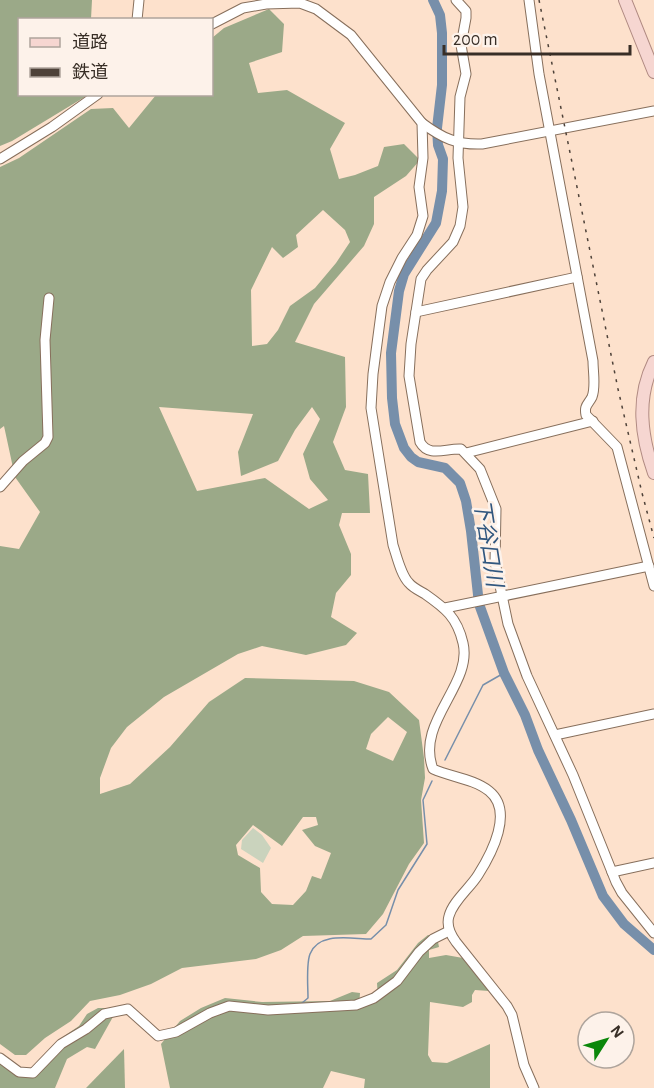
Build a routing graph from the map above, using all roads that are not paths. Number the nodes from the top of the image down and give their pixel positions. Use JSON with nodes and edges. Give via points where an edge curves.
{"nodes":[{"id":1,"x":139,"y":0,"type":"edge"},
{"id":2,"x":456,"y":0,"type":"edge"},
{"id":3,"x":529,"y":0,"type":"edge"},
{"id":4,"x":625,"y":0,"type":"edge"},
{"id":5,"x":301,"y":2,"type":"edge"},
{"id":6,"x":137,"y":18,"type":"edge"},
{"id":7,"x":213,"y":23,"type":"edge"},
{"id":8,"x":654,"y":72,"type":"edge"},
{"id":9,"x":95,"y":96,"type":"edge"},
{"id":10,"x":654,"y":111,"type":"edge"},
{"id":11,"x":422,"y":123,"type":"junction"},
{"id":12,"x":550,"y":132,"type":"junction"},
{"id":13,"x":460,"y":144,"type":"junction"},
{"id":14,"x":0,"y":159,"type":"edge"},
{"id":15,"x":577,"y":277,"type":"junction"},
{"id":16,"x":49,"y":298,"type":"dead end"},
{"id":17,"x":416,"y":312,"type":"junction"},
{"id":18,"x":654,"y":362,"type":"edge"},
{"id":19,"x":593,"y":421,"type":"junction"},
{"id":20,"x":466,"y":453,"type":"junction"},
{"id":21,"x":654,"y":473,"type":"edge"},
{"id":22,"x":0,"y":487,"type":"edge"},
{"id":23,"x":649,"y":566,"type":"junction"},
{"id":24,"x":654,"y":586,"type":"edge"},
{"id":25,"x":497,"y":596,"type":"junction"},
{"id":26,"x":445,"y":608,"type":"junction"},
{"id":27,"x":654,"y":714,"type":"edge"},
{"id":28,"x":555,"y":735,"type":"junction"},
{"id":29,"x":654,"y":863,"type":"edge"},
{"id":30,"x":612,"y":872,"type":"junction"},
{"id":31,"x":449,"y":931,"type":"junction"},
{"id":32,"x":654,"y":933,"type":"edge"},
{"id":33,"x":0,"y":1058,"type":"edge"},
{"id":34,"x":534,"y":1088,"type":"edge"}],
"edges":[{"from":1,"to":6,"type":"street"},
{"from":2,"to":13,"type":"street","via":[[466,11],[461,45],[466,74],[460,97]]},
{"from":3,"to":12,"type":"street"},
{"from":4,"to":8,"type":"main road"},
{"from":5,"to":7,"type":"street","via":[[243,8]]},
{"from":5,"to":11,"type":"street","via":[[351,35]]},
{"from":9,"to":14,"type":"street"},
{"from":10,"to":12,"type":"street"},
{"from":11,"to":13,"type":"street","via":[[439,136]]},
{"from":11,"to":26,"type":"street","via":[[419,187],[423,216],[382,306],[371,408],[397,556],[408,583]]},
{"from":12,"to":13,"type":"street"},
{"from":12,"to":15,"type":"street"},
{"from":13,"to":17,"type":"street","via":[[460,226],[453,242],[421,279]]},
{"from":15,"to":17,"type":"street"},
{"from":15,"to":19,"type":"street","via":[[593,361],[592,396],[585,410]]},
{"from":16,"to":22,"type":"street","via":[[45,340],[48,437]]},
{"from":17,"to":20,"type":"street","via":[[409,376],[420,442],[433,452],[457,449]]},
{"from":18,"to":21,"type":"main road","via":[[642,403],[644,442]]},
{"from":19,"to":20,"type":"street"},
{"from":19,"to":23,"type":"street","via":[[617,447]]},
{"from":20,"to":25,"type":"street","via":[[480,469],[496,509]]},
{"from":23,"to":24,"type":"street"},
{"from":23,"to":25,"type":"street"},
{"from":25,"to":26,"type":"street"},
{"from":25,"to":28,"type":"street","via":[[527,676]]},
{"from":26,"to":31,"type":"street","via":[[453,616],[464,654],[429,739],[429,758],[433,769],[489,791],[498,801],[500,817],[496,840],[478,875],[452,909]]},
{"from":27,"to":28,"type":"street"},
{"from":28,"to":30,"type":"street"},
{"from":29,"to":30,"type":"street"},
{"from":30,"to":32,"type":"street","via":[[622,893]]},
{"from":31,"to":33,"type":"street","via":[[418,952],[397,981],[374,998],[356,1005],[268,1010],[229,1006],[176,1032],[158,1036],[128,1009],[114,1011],[61,1044],[33,1073],[19,1072]]},
{"from":31,"to":34,"type":"street","via":[[512,1015]]}]}
